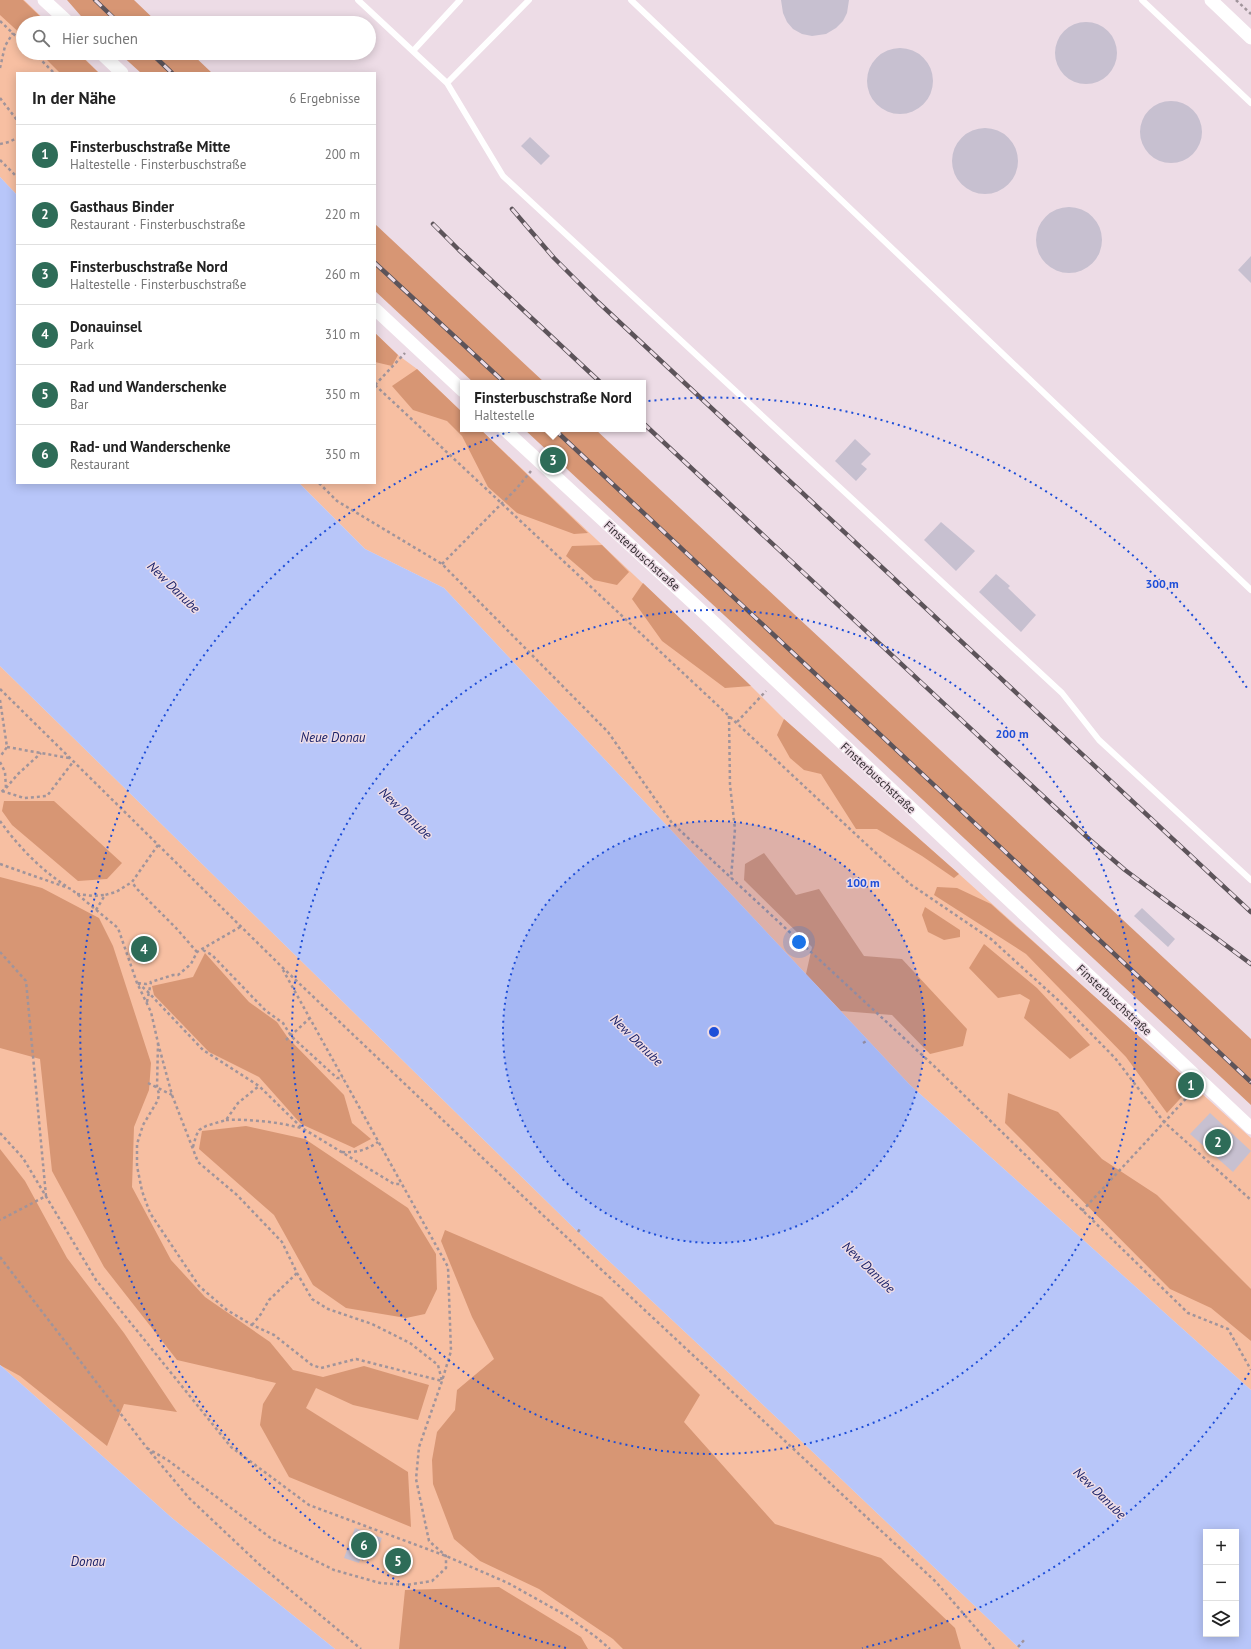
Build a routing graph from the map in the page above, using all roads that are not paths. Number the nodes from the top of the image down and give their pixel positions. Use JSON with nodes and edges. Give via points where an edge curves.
{"nodes":[{"id":1,"x":44,"y":0,"type":"edge"},
{"id":2,"x":358,"y":0,"type":"edge"},
{"id":3,"x":460,"y":0,"type":"edge"},
{"id":4,"x":529,"y":0,"type":"edge"},
{"id":5,"x":630,"y":0,"type":"edge"},
{"id":6,"x":1142,"y":0,"type":"edge"},
{"id":7,"x":1211,"y":0,"type":"edge"},
{"id":8,"x":61,"y":16,"type":"edge"},
{"id":9,"x":375,"y":16,"type":"edge"},
{"id":10,"x":376,"y":17,"type":"edge"},
{"id":11,"x":1251,"y":38,"type":"edge"},
{"id":12,"x":413,"y":51,"type":"junction"},
{"id":13,"x":108,"y":60,"type":"edge"},
{"id":14,"x":121,"y":72,"type":"edge"},
{"id":15,"x":447,"y":83,"type":"junction"},
{"id":16,"x":1251,"y":103,"type":"edge"},
{"id":17,"x":376,"y":310,"type":"edge"},
{"id":18,"x":460,"y":388,"type":"edge"},
{"id":19,"x":507,"y":432,"type":"edge"},
{"id":20,"x":1251,"y":590,"type":"edge"},
{"id":21,"x":1251,"y":880,"type":"edge"},
{"id":22,"x":1251,"y":1128,"type":"edge"}],
"edges":[{"from":1,"to":8,"type":"street"},
{"from":2,"to":9,"type":"lane"},
{"from":3,"to":12,"type":"lane"},
{"from":4,"to":15,"type":"lane"},
{"from":5,"to":20,"type":"lane"},
{"from":6,"to":16,"type":"lane"},
{"from":7,"to":11,"type":"street"},
{"from":10,"to":12,"type":"lane"},
{"from":12,"to":15,"type":"lane"},
{"from":13,"to":14,"type":"street"},
{"from":15,"to":21,"type":"lane","via":[[503,176],[1062,693],[1099,740]]},
{"from":17,"to":18,"type":"street"},
{"from":19,"to":22,"type":"street","name":"Finsterbuschstraße","via":[[705,614]]}]}
